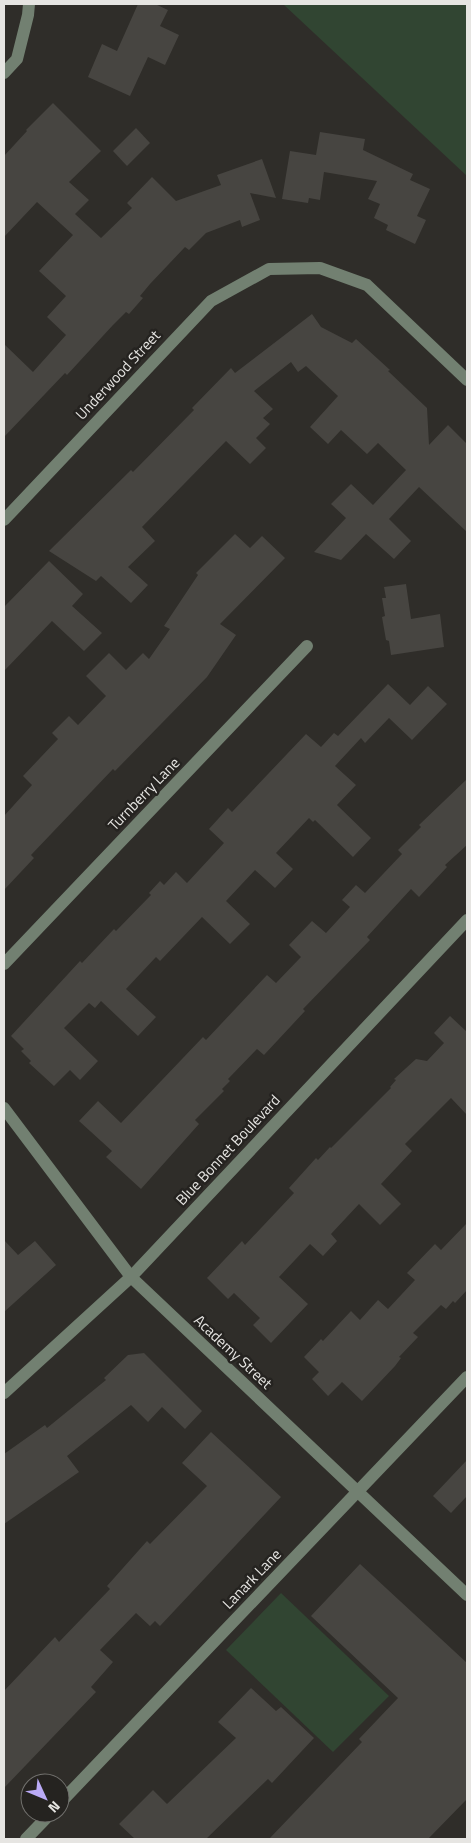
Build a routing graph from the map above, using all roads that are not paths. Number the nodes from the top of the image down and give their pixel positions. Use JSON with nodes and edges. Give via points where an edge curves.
{"nodes":[{"id":1,"x":29,"y":4,"type":"edge"},
{"id":2,"x":4,"y":73,"type":"edge"},
{"id":3,"x":467,"y":380,"type":"edge"},
{"id":4,"x":4,"y":520,"type":"edge"},
{"id":5,"x":307,"y":646,"type":"dead end"},
{"id":6,"x":467,"y":920,"type":"edge"},
{"id":7,"x":4,"y":964,"type":"edge"},
{"id":8,"x":4,"y":1108,"type":"edge"},
{"id":9,"x":131,"y":1277,"type":"junction"},
{"id":10,"x":467,"y":1377,"type":"edge"},
{"id":11,"x":4,"y":1393,"type":"edge"},
{"id":12,"x":358,"y":1492,"type":"junction"},
{"id":13,"x":467,"y":1595,"type":"edge"},
{"id":14,"x":70,"y":1793,"type":"edge"},
{"id":15,"x":41,"y":1823,"type":"edge"},
{"id":16,"x":26,"y":1839,"type":"edge"}],
"edges":[{"from":1,"to":2,"type":"street","via":[[17,59]]},
{"from":3,"to":4,"type":"street","name":"Underwood Street","via":[[367,285],[320,268],[269,269],[211,301]]},
{"from":5,"to":7,"type":"street","name":"Turnberry Lane"},
{"from":6,"to":9,"type":"street","name":"Blue Bonnet Boulevard"},
{"from":8,"to":9,"type":"street","name":"Academy Street"},
{"from":9,"to":11,"type":"street","name":"Blue Bonnet Boulevard"},
{"from":9,"to":12,"type":"street","name":"Academy Street"},
{"from":10,"to":12,"type":"street","name":"Lanark Lane"},
{"from":12,"to":13,"type":"street","name":"Academy Street"},
{"from":12,"to":14,"type":"street","name":"Lanark Lane"},
{"from":15,"to":16,"type":"street"}]}
